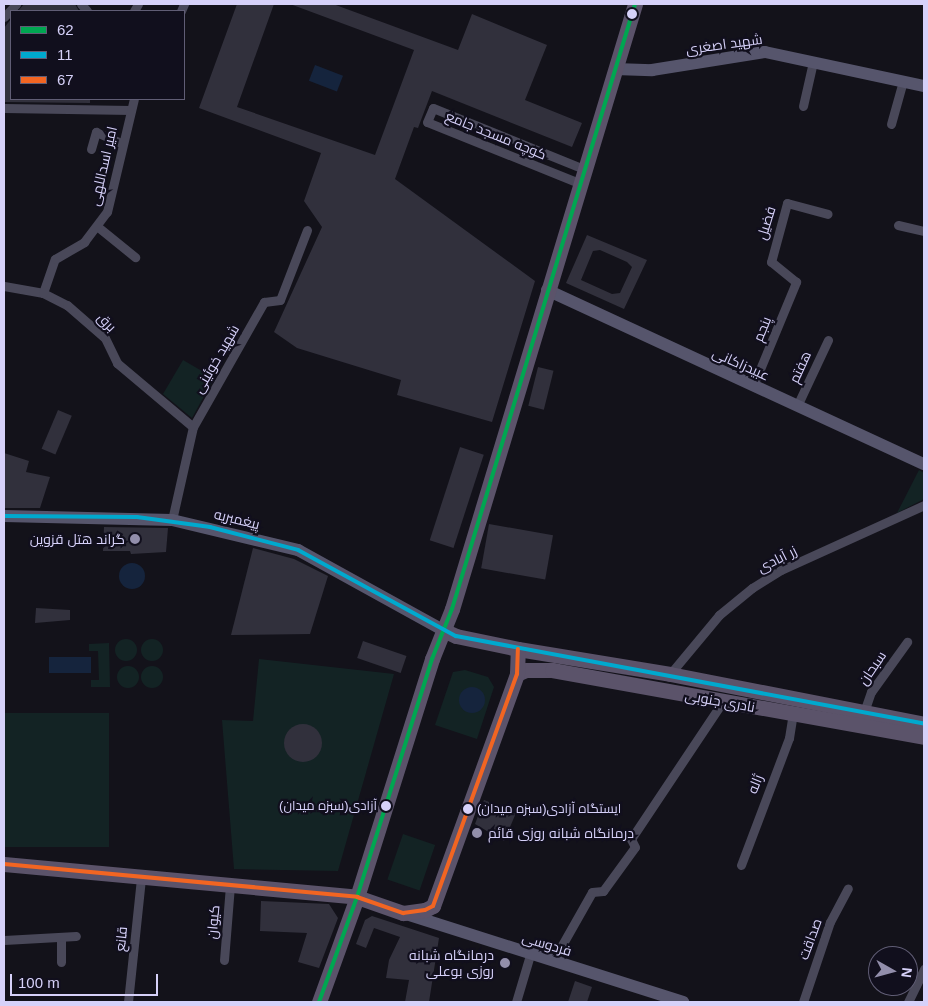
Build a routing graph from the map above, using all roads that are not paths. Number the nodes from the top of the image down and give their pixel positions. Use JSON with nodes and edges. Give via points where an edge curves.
{"nodes":[{"id":1,"x":629,"y":4,"type":"edge"},
{"id":2,"x":635,"y":4,"type":"edge"},
{"id":3,"x":813,"y":62,"type":"junction"},
{"id":4,"x":614,"y":69,"type":"junction"},
{"id":5,"x":903,"y":81,"type":"junction"},
{"id":6,"x":924,"y":86,"type":"edge"},
{"id":7,"x":134,"y":100,"type":"edge"},
{"id":8,"x":803,"y":106,"type":"dead end"},
{"id":9,"x":4,"y":108,"type":"edge"},
{"id":10,"x":131,"y":110,"type":"junction"},
{"id":11,"x":891,"y":124,"type":"dead end"},
{"id":12,"x":121,"y":143,"type":"junction"},
{"id":13,"x":91,"y":149,"type":"dead end"},
{"id":14,"x":576,"y":174,"type":"junction"},
{"id":15,"x":828,"y":214,"type":"dead end"},
{"id":16,"x":898,"y":225,"type":"dead end"},
{"id":17,"x":98,"y":227,"type":"junction"},
{"id":18,"x":307,"y":230,"type":"dead end"},
{"id":19,"x":924,"y":231,"type":"edge"},
{"id":20,"x":135,"y":257,"type":"dead end"},
{"id":21,"x":796,"y":282,"type":"joint"},
{"id":22,"x":4,"y":286,"type":"edge"},
{"id":23,"x":547,"y":290,"type":"junction"},
{"id":24,"x":43,"y":293,"type":"junction"},
{"id":25,"x":828,"y":340,"type":"dead end"},
{"id":26,"x":753,"y":386,"type":"junction"},
{"id":27,"x":797,"y":406,"type":"junction"},
{"id":28,"x":192,"y":427,"type":"junction"},
{"id":29,"x":924,"y":464,"type":"edge"},
{"id":30,"x":924,"y":505,"type":"edge"},
{"id":31,"x":4,"y":516,"type":"edge"},
{"id":32,"x":172,"y":520,"type":"junction"},
{"id":33,"x":443,"y":630,"type":"junction"},
{"id":34,"x":907,"y":642,"type":"dead end"},
{"id":35,"x":523,"y":650,"type":"junction"},
{"id":36,"x":523,"y":672,"type":"junction"},
{"id":37,"x":670,"y":674,"type":"junction"},
{"id":38,"x":723,"y":701,"type":"junction"},
{"id":39,"x":864,"y":712,"type":"junction"},
{"id":40,"x":793,"y":714,"type":"junction"},
{"id":41,"x":924,"y":724,"type":"edge"},
{"id":42,"x":924,"y":737,"type":"edge"},
{"id":43,"x":4,"y":864,"type":"edge"},
{"id":44,"x":741,"y":865,"type":"dead end"},
{"id":45,"x":141,"y":878,"type":"junction"},
{"id":46,"x":230,"y":886,"type":"junction"},
{"id":47,"x":848,"y":888,"type":"dead end"},
{"id":48,"x":357,"y":896,"type":"junction"},
{"id":49,"x":403,"y":914,"type":"junction"},
{"id":50,"x":76,"y":936,"type":"dead end"},
{"id":51,"x":60,"y":938,"type":"junction"},
{"id":52,"x":4,"y":940,"type":"edge"},
{"id":53,"x":530,"y":955,"type":"junction"},
{"id":54,"x":224,"y":960,"type":"dead end"},
{"id":55,"x":61,"y":962,"type":"dead end"},
{"id":56,"x":553,"y":962,"type":"junction"},
{"id":57,"x":924,"y":969,"type":"edge"},
{"id":58,"x":128,"y":1002,"type":"edge"},
{"id":59,"x":319,"y":1002,"type":"edge"},
{"id":60,"x":516,"y":1002,"type":"edge"},
{"id":61,"x":683,"y":1002,"type":"edge"},
{"id":62,"x":803,"y":1002,"type":"edge"},
{"id":63,"x":908,"y":1002,"type":"edge"}],
"edges":[{"from":1,"to":14,"type":"main road"},
{"from":2,"to":4,"type":"main road"},
{"from":3,"to":4,"type":"main road","name":"شهید اصغری","via":[[765,52],[652,70]]},
{"from":3,"to":5,"type":"main road","name":"شهید اصغری"},
{"from":3,"to":8,"type":"street"},
{"from":4,"to":23,"type":"main road"},
{"from":5,"to":6,"type":"main road","name":"شهید اصغری"},
{"from":5,"to":11,"type":"street"},
{"from":7,"to":10,"type":"street","name":"امیر اسداللهی"},
{"from":9,"to":10,"type":"street"},
{"from":10,"to":12,"type":"street","name":"امیر اسداللهی"},
{"from":12,"to":13,"type":"street","via":[[96,132]]},
{"from":12,"to":17,"type":"street","name":"امیر اسداللهی","via":[[107,212]]},
{"from":14,"to":14,"type":"street","name":"کوچه مسجد جامع","via":[[433,108],[427,122]]},
{"from":14,"to":33,"type":"main road","via":[[444,606]]},
{"from":15,"to":21,"type":"street","name":"فضیل","via":[[787,203],[771,262]]},
{"from":16,"to":19,"type":"street"},
{"from":17,"to":20,"type":"street"},
{"from":17,"to":24,"type":"street","name":"امیر اسداللهی","via":[[84,242],[55,259]]},
{"from":18,"to":28,"type":"street","name":"شهید خوئینی","via":[[280,300],[264,302]]},
{"from":21,"to":26,"type":"street","name":"پنجم"},
{"from":22,"to":24,"type":"street","name":"برق"},
{"from":23,"to":26,"type":"main road","name":"عبیدزاکانی"},
{"from":23,"to":33,"type":"main road"},
{"from":24,"to":28,"type":"street","name":"برق","via":[[67,305],[100,333],[117,363]]},
{"from":25,"to":27,"type":"street","name":"هفتم"},
{"from":26,"to":27,"type":"main road","name":"عبیدزاکانی"},
{"from":27,"to":29,"type":"main road","name":"عبیدزاکانی"},
{"from":28,"to":32,"type":"street","name":"شهید خوئینی"},
{"from":30,"to":37,"type":"street","name":"زر آبادی","via":[[781,570],[752,588],[719,615]]},
{"from":31,"to":32,"type":"main road","name":"پیغمبریه"},
{"from":32,"to":33,"type":"main road","name":"پیغمبریه","via":[[298,550]]},
{"from":33,"to":35,"type":"main road","name":"نادری جنوبی","via":[[456,636]]},
{"from":33,"to":48,"type":"main road"},
{"from":34,"to":39,"type":"street","name":"سبحان","via":[[871,692]]},
{"from":35,"to":36,"type":"main road"},
{"from":35,"to":37,"type":"main road","name":"نادری جنوبی"},
{"from":36,"to":38,"type":"main road","name":"نادری جنوبی","via":[[552,670]]},
{"from":36,"to":49,"type":"main road","via":[[433,906]]},
{"from":37,"to":39,"type":"main road","name":"نادری جنوبی"},
{"from":38,"to":40,"type":"main road","name":"نادری جنوبی"},
{"from":38,"to":56,"type":"street","via":[[631,839],[635,847],[603,891],[592,892]]},
{"from":39,"to":41,"type":"main road","name":"نادری جنوبی"},
{"from":40,"to":42,"type":"main road","name":"نادری جنوبی"},
{"from":40,"to":44,"type":"street","name":"ژاله","via":[[789,738]]},
{"from":43,"to":45,"type":"main road"},
{"from":45,"to":46,"type":"main road"},
{"from":45,"to":58,"type":"street","name":"قانع"},
{"from":46,"to":48,"type":"main road"},
{"from":46,"to":54,"type":"street","name":"کیوان"},
{"from":47,"to":62,"type":"street","name":"صداقت","via":[[830,922]]},
{"from":48,"to":49,"type":"main road"},
{"from":48,"to":59,"type":"main road"},
{"from":49,"to":53,"type":"main road","name":"فردوسی"},
{"from":50,"to":51,"type":"street"},
{"from":51,"to":52,"type":"street"},
{"from":51,"to":55,"type":"street"},
{"from":53,"to":56,"type":"main road","name":"فردوسی"},
{"from":53,"to":60,"type":"street"},
{"from":56,"to":61,"type":"main road","name":"فردوسی"},
{"from":57,"to":63,"type":"street"}]}
